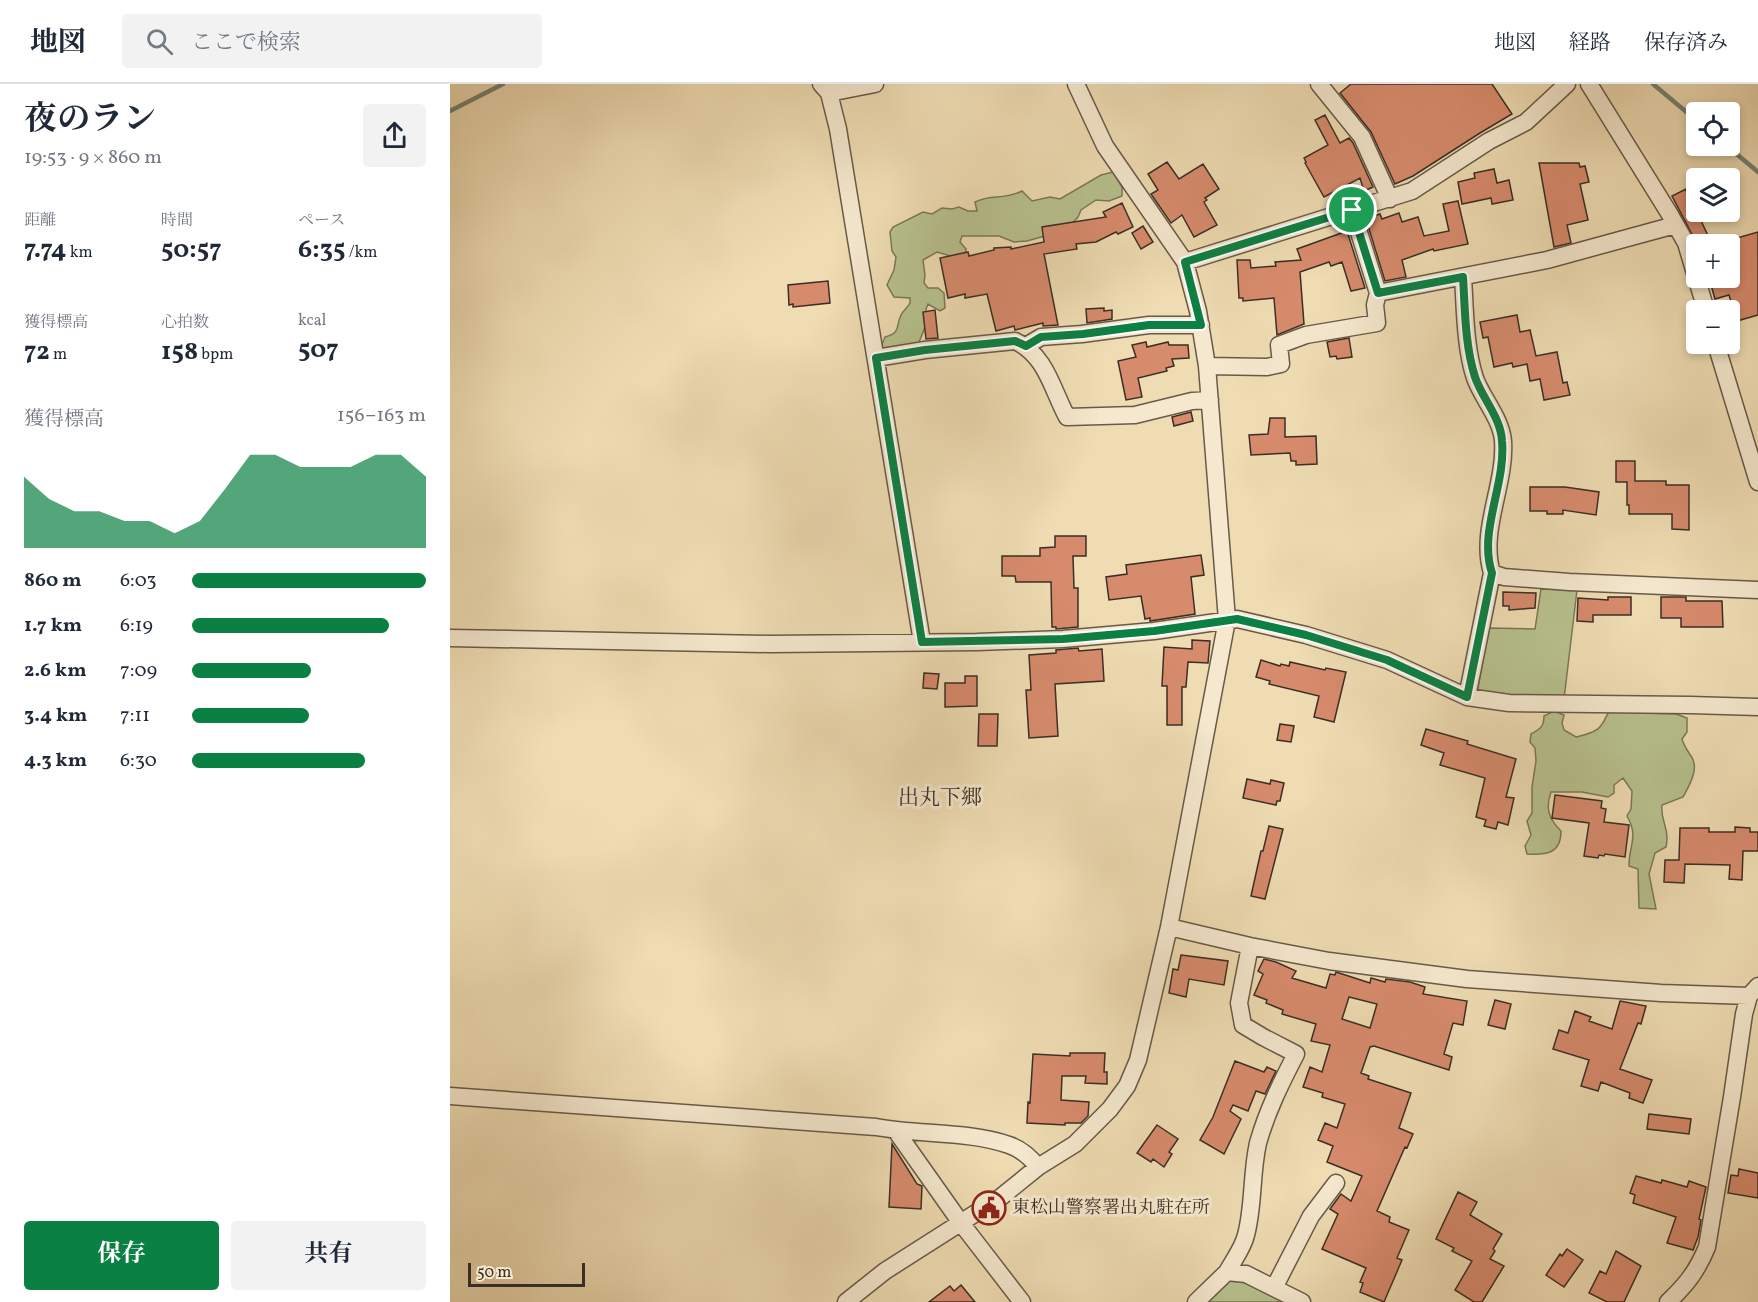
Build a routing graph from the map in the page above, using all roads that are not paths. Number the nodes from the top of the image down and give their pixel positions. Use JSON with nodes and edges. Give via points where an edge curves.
{"nodes":[{"id":1,"x":875,"y":84,"type":"edge"},
{"id":2,"x":1076,"y":84,"type":"edge"},
{"id":3,"x":1319,"y":84,"type":"edge"},
{"id":4,"x":1567,"y":84,"type":"edge"},
{"id":5,"x":1589,"y":84,"type":"edge"},
{"id":6,"x":825,"y":88,"type":"edge"},
{"id":7,"x":1390,"y":199,"type":"junction"},
{"id":8,"x":1352,"y":210,"type":"junction"},
{"id":9,"x":1675,"y":225,"type":"junction"},
{"id":10,"x":1185,"y":262,"type":"junction"},
{"id":11,"x":1463,"y":277,"type":"junction"},
{"id":12,"x":1378,"y":293,"type":"junction"},
{"id":13,"x":1703,"y":300,"type":"edge"},
{"id":14,"x":1201,"y":325,"type":"junction"},
{"id":15,"x":1026,"y":346,"type":"junction"},
{"id":16,"x":1719,"y":354,"type":"edge"},
{"id":17,"x":876,"y":358,"type":"junction"},
{"id":18,"x":1207,"y":366,"type":"junction"},
{"id":19,"x":1210,"y":400,"type":"junction"},
{"id":20,"x":1758,"y":482,"type":"edge"},
{"id":21,"x":1492,"y":573,"type":"junction"},
{"id":22,"x":1758,"y":590,"type":"edge"},
{"id":23,"x":1227,"y":620,"type":"junction"},
{"id":24,"x":450,"y":638,"type":"edge"},
{"id":25,"x":922,"y":642,"type":"junction"},
{"id":26,"x":1467,"y":697,"type":"junction"},
{"id":27,"x":1758,"y":707,"type":"edge"},
{"id":28,"x":1169,"y":927,"type":"junction"},
{"id":29,"x":1250,"y":946,"type":"junction"},
{"id":30,"x":1753,"y":991,"type":"edge"},
{"id":31,"x":450,"y":1096,"type":"edge"},
{"id":32,"x":896,"y":1131,"type":"junction"},
{"id":33,"x":1038,"y":1167,"type":"junction"},
{"id":34,"x":1336,"y":1183,"type":"dead end"},
{"id":35,"x":961,"y":1223,"type":"junction"},
{"id":36,"x":1227,"y":1272,"type":"junction"},
{"id":37,"x":1274,"y":1288,"type":"junction"},
{"id":38,"x":846,"y":1302,"type":"edge"},
{"id":39,"x":1022,"y":1302,"type":"edge"},
{"id":40,"x":1196,"y":1302,"type":"edge"},
{"id":41,"x":1302,"y":1302,"type":"edge"},
{"id":42,"x":1668,"y":1302,"type":"edge"}],
"edges":[{"from":1,"to":6,"type":"street"},
{"from":2,"to":10,"type":"street","via":[[1105,146]]},
{"from":3,"to":7,"type":"street","via":[[1362,137]]},
{"from":4,"to":7,"type":"street","via":[[1526,122],[1489,141],[1420,187]]},
{"from":5,"to":9,"type":"street"},
{"from":6,"to":17,"type":"street","via":[[838,129]]},
{"from":7,"to":8,"type":"street"},
{"from":8,"to":10,"type":"street"},
{"from":8,"to":12,"type":"street"},
{"from":9,"to":11,"type":"street","via":[[1547,260]]},
{"from":9,"to":13,"type":"street","via":[[1686,243]]},
{"from":10,"to":14,"type":"street"},
{"from":11,"to":12,"type":"street"},
{"from":11,"to":21,"type":"street","via":[[1475,378],[1503,439],[1488,544]]},
{"from":12,"to":18,"type":"street","via":[[1377,323],[1306,335],[1279,345],[1281,364]]},
{"from":14,"to":15,"type":"street","via":[[1149,325],[1041,337]]},
{"from":14,"to":18,"type":"street"},
{"from":15,"to":17,"type":"street","via":[[1015,341]]},
{"from":15,"to":19,"type":"street","via":[[1043,364],[1067,417],[1135,416]]},
{"from":16,"to":20,"type":"street"},
{"from":17,"to":25,"type":"street"},
{"from":18,"to":19,"type":"street"},
{"from":19,"to":23,"type":"street"},
{"from":21,"to":22,"type":"street","via":[[1569,582]]},
{"from":21,"to":26,"type":"street"},
{"from":23,"to":25,"type":"street","via":[[1063,639]]},
{"from":23,"to":26,"type":"street","via":[[1306,635],[1387,660]]},
{"from":23,"to":28,"type":"street"},
{"from":24,"to":25,"type":"street","via":[[770,644]]},
{"from":26,"to":27,"type":"street","via":[[1509,703]]},
{"from":28,"to":29,"type":"street"},
{"from":28,"to":33,"type":"street","via":[[1138,1060],[1127,1086],[1075,1144]]},
{"from":29,"to":30,"type":"street","via":[[1467,979],[1661,993]]},
{"from":29,"to":36,"type":"street","via":[[1239,1003],[1243,1025],[1296,1054],[1258,1145],[1245,1238]]},
{"from":30,"to":42,"type":"street","via":[[1744,1014],[1707,1247],[1698,1269]]},
{"from":31,"to":32,"type":"street"},
{"from":32,"to":33,"type":"street","via":[[979,1138],[1010,1145],[1028,1155]]},
{"from":32,"to":35,"type":"street"},
{"from":33,"to":35,"type":"street"},
{"from":34,"to":37,"type":"street","via":[[1311,1216]]},
{"from":35,"to":38,"type":"street","via":[[885,1271]]},
{"from":35,"to":39,"type":"street"},
{"from":36,"to":37,"type":"street","via":[[1246,1274]]},
{"from":36,"to":40,"type":"street"},
{"from":37,"to":41,"type":"street"}]}
